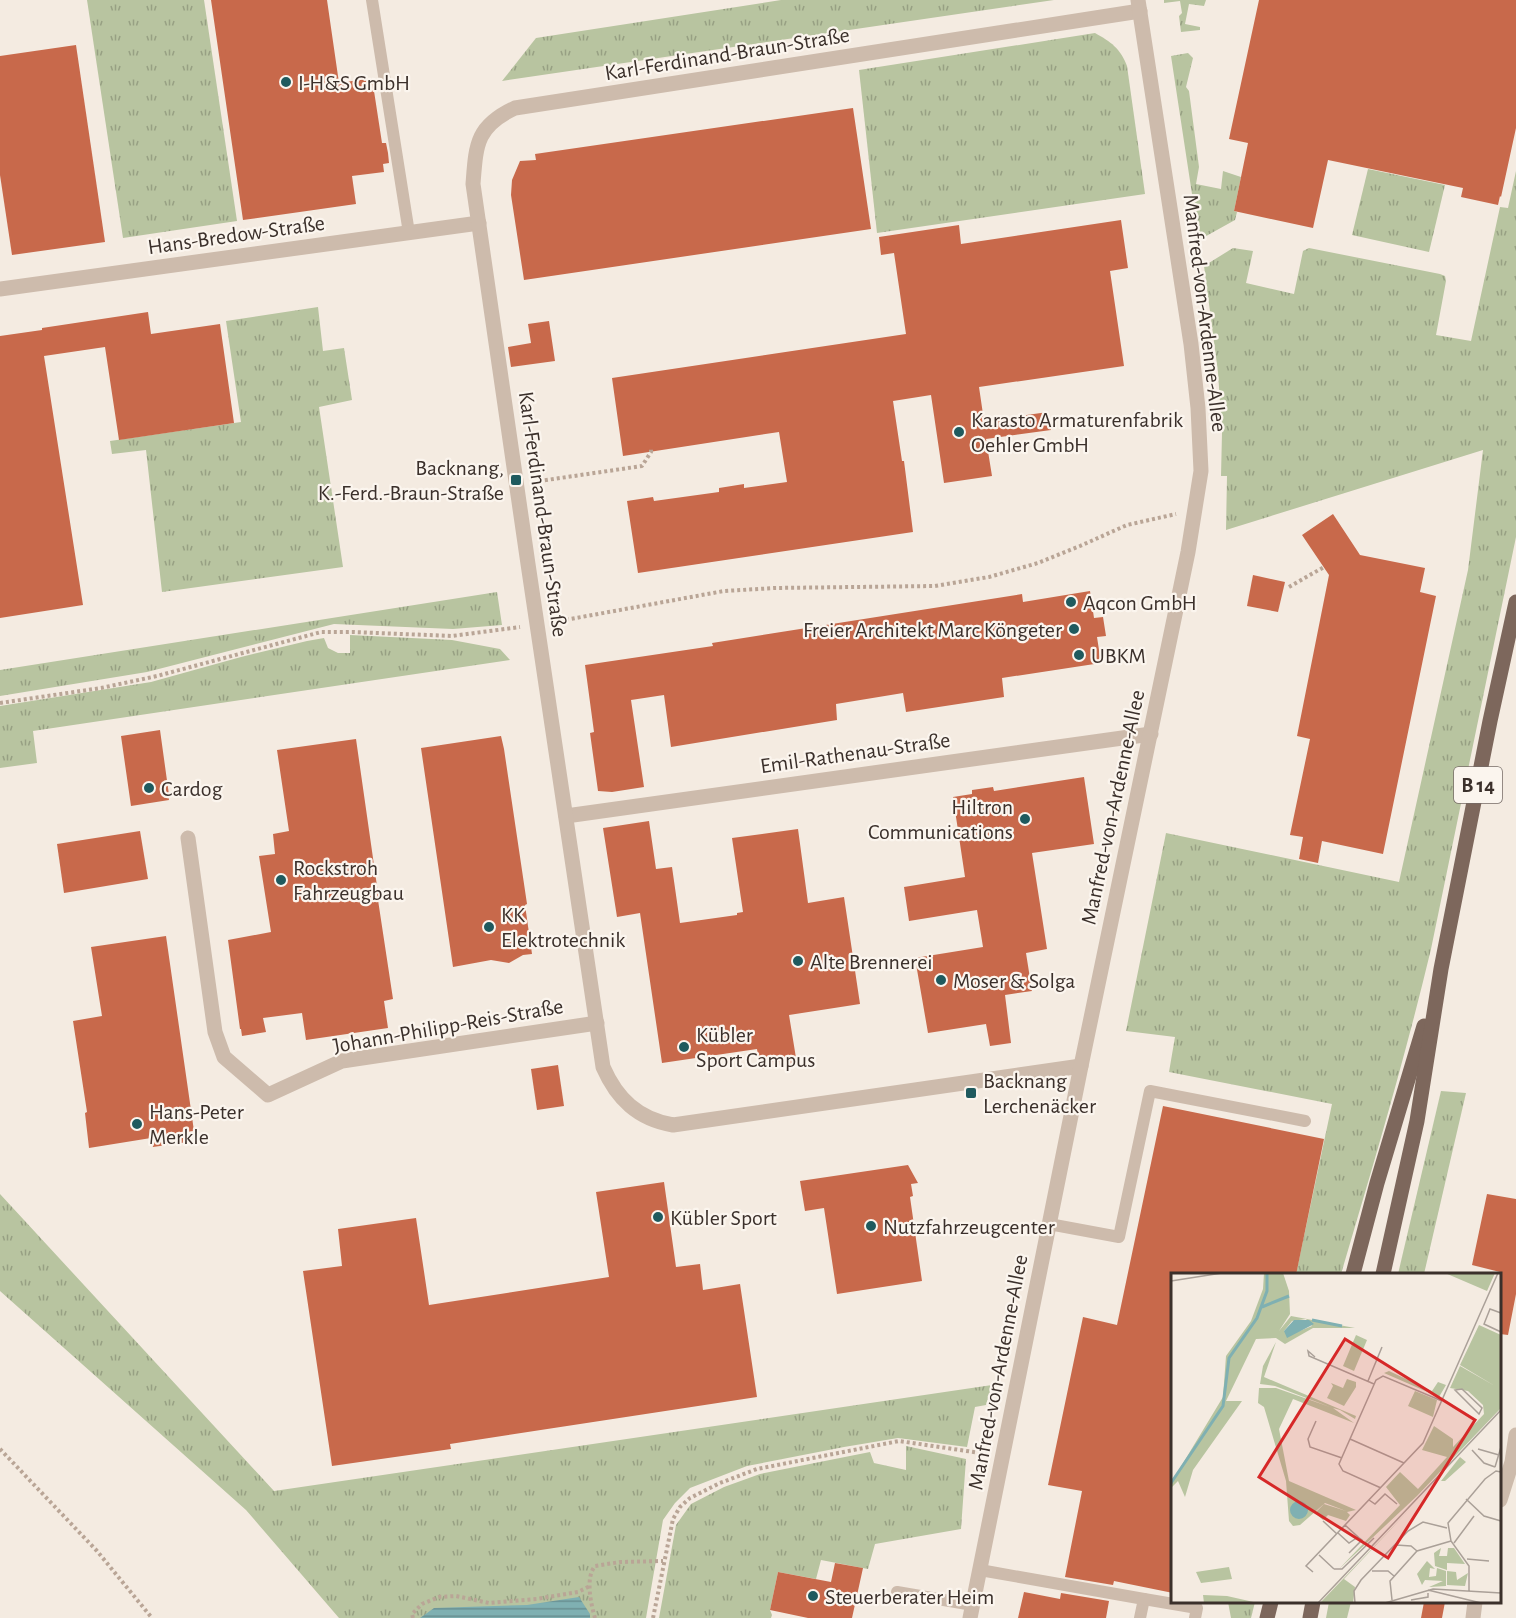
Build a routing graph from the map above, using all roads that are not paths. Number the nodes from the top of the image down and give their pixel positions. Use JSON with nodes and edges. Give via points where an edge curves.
{"nodes":[{"id":1,"x":372,"y":0,"type":"edge"},
{"id":2,"x":1139,"y":5,"type":"edge"},
{"id":3,"x":479,"y":223,"type":"junction"},
{"id":4,"x":409,"y":233,"type":"junction"},
{"id":5,"x":0,"y":289,"type":"edge"},
{"id":6,"x":1516,"y":602,"type":"edge"},
{"id":7,"x":1151,"y":734,"type":"junction"},
{"id":8,"x":566,"y":816,"type":"junction"},
{"id":9,"x":188,"y":838,"type":"dead end"},
{"id":10,"x":1441,"y":969,"type":"junction"},
{"id":11,"x":597,"y":1023,"type":"junction"},
{"id":12,"x":1081,"y":1066,"type":"junction"},
{"id":13,"x":1305,"y":1121,"type":"dead end"},
{"id":14,"x":1049,"y":1224,"type":"junction"},
{"id":15,"x":1354,"y":1273,"type":"edge"},
{"id":16,"x":1383,"y":1273,"type":"edge"},
{"id":17,"x":1516,"y":1435,"type":"edge"},
{"id":18,"x":1514,"y":1462,"type":"edge"},
{"id":19,"x":1501,"y":1497,"type":"edge"},
{"id":20,"x":980,"y":1570,"type":"junction"},
{"id":21,"x":897,"y":1592,"type":"dead end"},
{"id":22,"x":1144,"y":1599,"type":"junction"},
{"id":23,"x":1271,"y":1603,"type":"edge"},
{"id":24,"x":1313,"y":1603,"type":"edge"},
{"id":25,"x":1475,"y":1603,"type":"edge"},
{"id":26,"x":971,"y":1611,"type":"edge"},
{"id":27,"x":1140,"y":1618,"type":"edge"},
{"id":28,"x":1195,"y":1618,"type":"edge"},
{"id":29,"x":1267,"y":1618,"type":"edge"},
{"id":30,"x":1310,"y":1618,"type":"edge"},
{"id":31,"x":1473,"y":1618,"type":"edge"}],
"edges":[{"from":1,"to":4,"type":"lane"},
{"from":2,"to":3,"type":"street","name":"Karl-Ferdinand-Braun-Straße","via":[[516,108],[488,126],[476,149],[473,184]]},
{"from":2,"to":7,"type":"street","name":"Manfred-von-Ardenne-Allee","via":[[1193,354],[1201,471]]},
{"from":3,"to":4,"type":"street","name":"Hans-Bredow-Straße"},
{"from":3,"to":8,"type":"street","name":"Karl-Ferdinand-Braun-Straße"},
{"from":4,"to":5,"type":"street","name":"Hans-Bredow-Straße"},
{"from":6,"to":10,"type":"main road","number":"B 14"},
{"from":7,"to":8,"type":"street","name":"Emil-Rathenau-Straße"},
{"from":7,"to":12,"type":"street","name":"Manfred-von-Ardenne-Allee"},
{"from":8,"to":11,"type":"street","name":"Karl-Ferdinand-Braun-Straße"},
{"from":9,"to":11,"type":"street","name":"Johann-Philipp-Reis-Straße","via":[[215,1032],[224,1057],[268,1095],[342,1061]]},
{"from":10,"to":15,"type":"main road","number":"B 14"},
{"from":10,"to":16,"type":"main road","number":"B 14","via":[[1417,1121]]},
{"from":11,"to":12,"type":"street","name":"Karl-Ferdinand-Braun-Straße","via":[[603,1067],[610,1084],[634,1109],[673,1125]]},
{"from":12,"to":14,"type":"street","name":"Manfred-von-Ardenne-Allee"},
{"from":13,"to":14,"type":"lane","via":[[1150,1091],[1119,1236]]},
{"from":14,"to":20,"type":"street","name":"Manfred-von-Ardenne-Allee"},
{"from":17,"to":18,"type":"street"},
{"from":18,"to":19,"type":"street"},
{"from":20,"to":22,"type":"lane"},
{"from":20,"to":26,"type":"street","name":"Manfred-von-Ardenne-Allee"},
{"from":21,"to":26,"type":"lane"},
{"from":22,"to":27,"type":"lane"},
{"from":22,"to":28,"type":"lane","via":[[1197,1608]]},
{"from":23,"to":29,"type":"main road"},
{"from":24,"to":30,"type":"main road"},
{"from":25,"to":31,"type":"street"}]}
